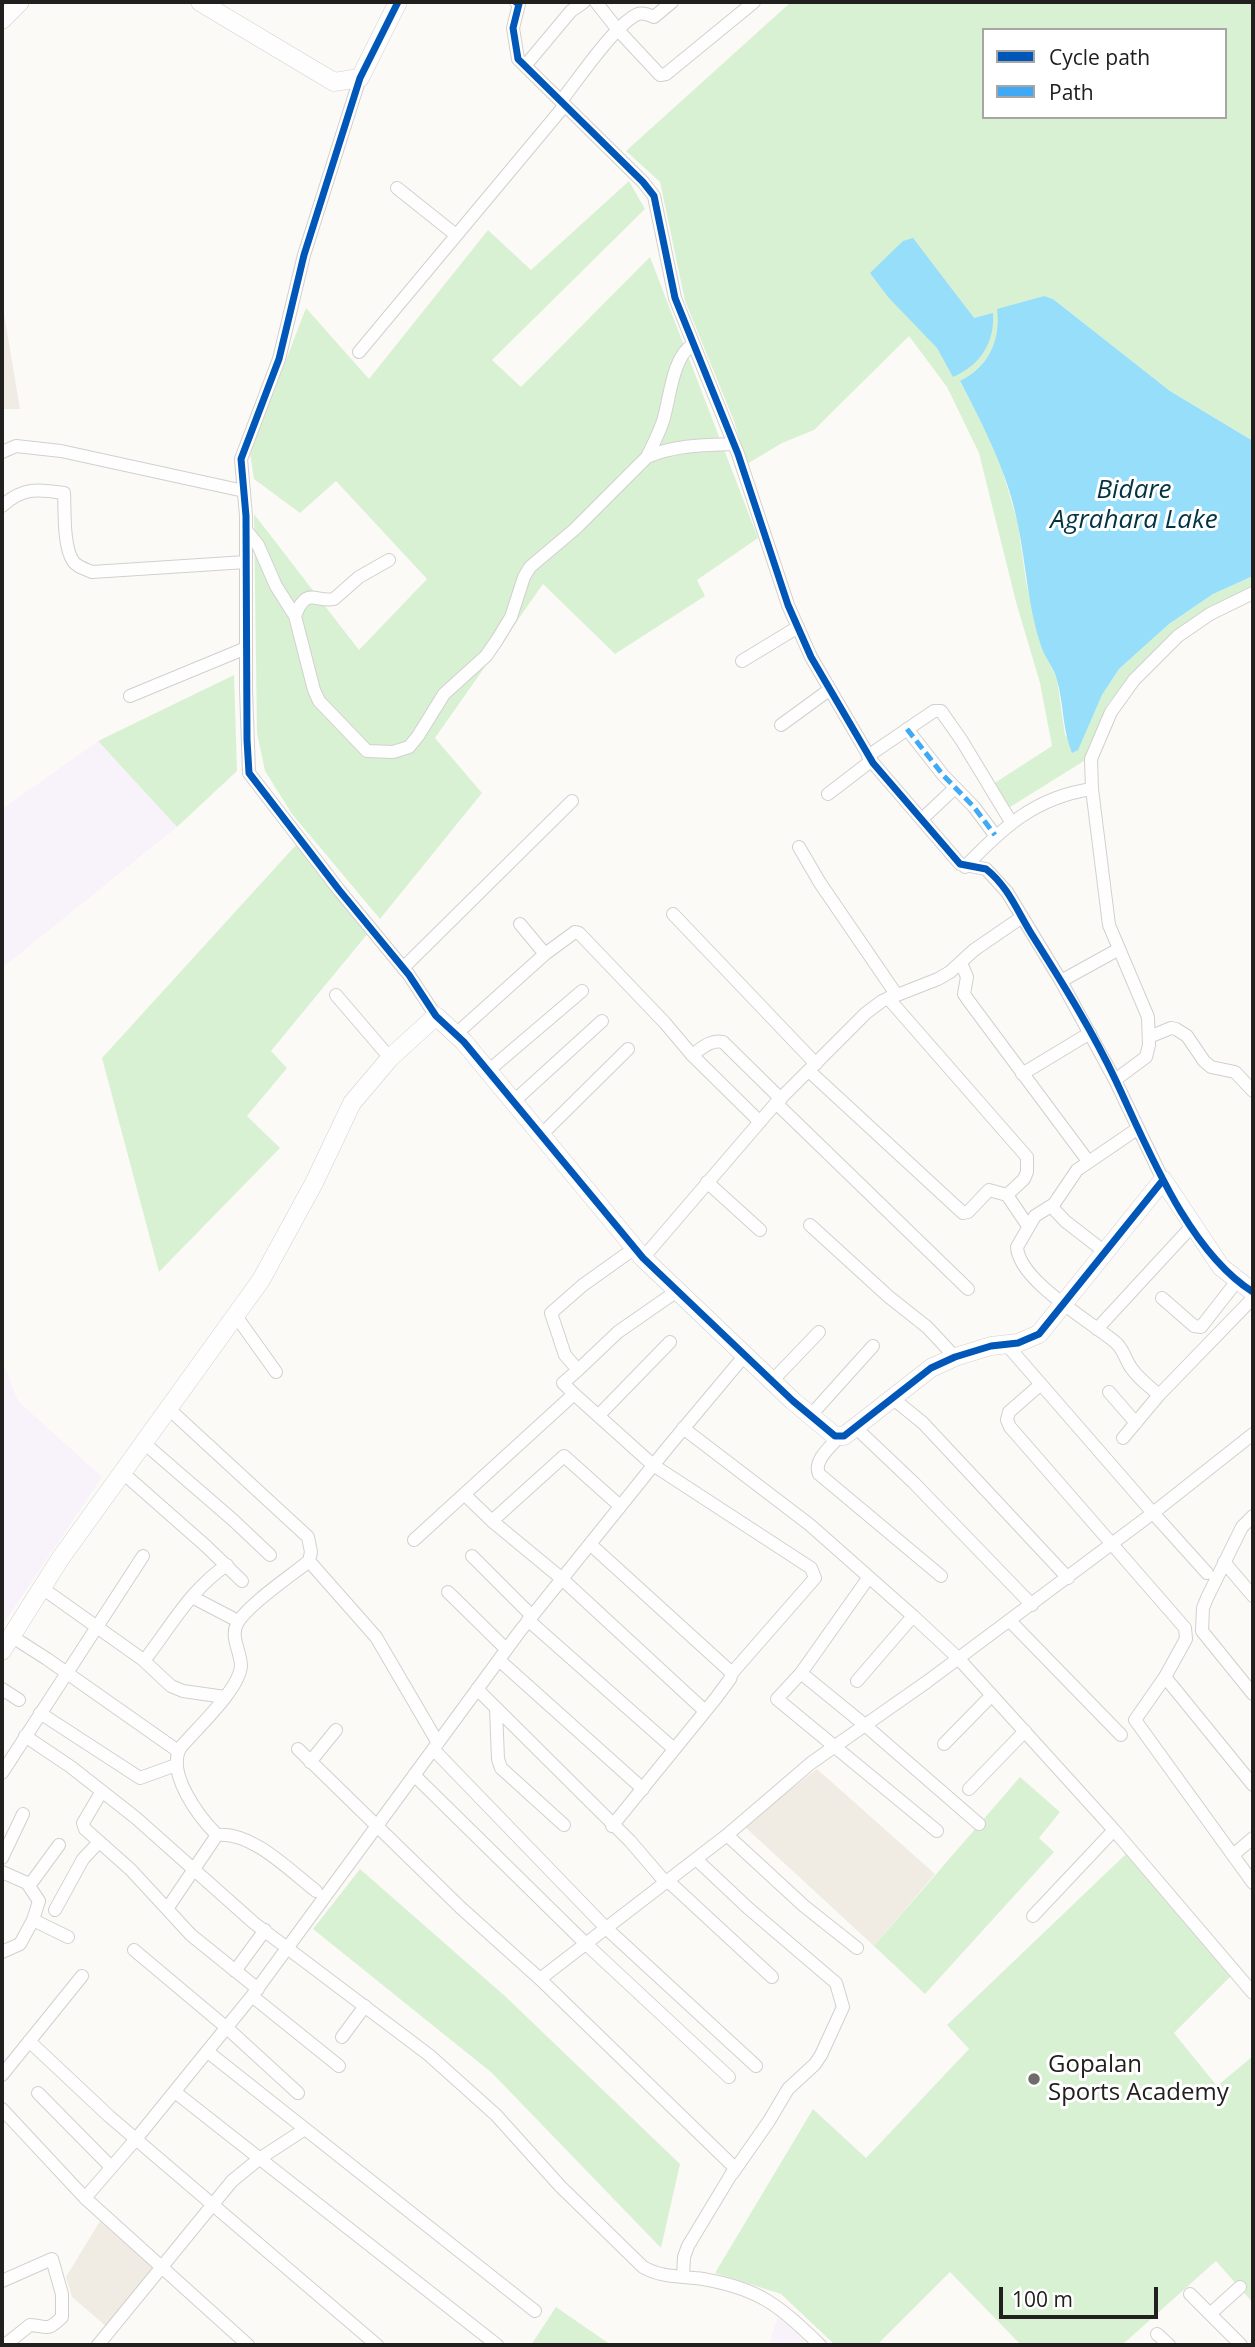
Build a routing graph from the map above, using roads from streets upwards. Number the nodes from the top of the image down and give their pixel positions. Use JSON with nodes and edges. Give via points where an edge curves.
{"nodes":[{"id":1,"x":20,"y":2,"type":"edge"},
{"id":2,"x":200,"y":2,"type":"edge"},
{"id":3,"x":398,"y":2,"type":"edge"},
{"id":4,"x":516,"y":2,"type":"edge"},
{"id":5,"x":584,"y":2,"type":"edge"},
{"id":6,"x":596,"y":2,"type":"edge"},
{"id":7,"x":672,"y":2,"type":"edge"},
{"id":8,"x":754,"y":2,"type":"edge"},
{"id":9,"x":2,"y":20,"type":"edge"},
{"id":10,"x":618,"y":30,"type":"junction"},
{"id":11,"x":525,"y":66,"type":"junction"},
{"id":12,"x":360,"y":78,"type":"junction"},
{"id":13,"x":563,"y":103,"type":"junction"},
{"id":14,"x":397,"y":188,"type":"dead end"},
{"id":15,"x":456,"y":235,"type":"junction"},
{"id":16,"x":692,"y":345,"type":"junction"},
{"id":17,"x":359,"y":352,"type":"dead end"},
{"id":18,"x":734,"y":444,"type":"junction"},
{"id":19,"x":2,"y":452,"type":"edge"},
{"id":20,"x":647,"y":457,"type":"junction"},
{"id":21,"x":244,"y":491,"type":"junction"},
{"id":22,"x":2,"y":505,"type":"edge"},
{"id":23,"x":246,"y":530,"type":"junction"},
{"id":24,"x":389,"y":561,"type":"dead end"},
{"id":25,"x":246,"y":562,"type":"junction"},
{"id":26,"x":1253,"y":593,"type":"edge"},
{"id":27,"x":295,"y":616,"type":"junction"},
{"id":28,"x":798,"y":627,"type":"junction"},
{"id":29,"x":246,"y":648,"type":"junction"},
{"id":30,"x":742,"y":661,"type":"dead end"},
{"id":31,"x":829,"y":690,"type":"junction"},
{"id":32,"x":130,"y":696,"type":"dead end"},
{"id":33,"x":781,"y":725,"type":"dead end"},
{"id":34,"x":907,"y":729,"type":"junction"},
{"id":35,"x":869,"y":758,"type":"junction"},
{"id":36,"x":955,"y":789,"type":"junction"},
{"id":37,"x":1093,"y":789,"type":"junction"},
{"id":38,"x":828,"y":794,"type":"dead end"},
{"id":39,"x":572,"y":801,"type":"dead end"},
{"id":40,"x":922,"y":819,"type":"junction"},
{"id":41,"x":1011,"y":822,"type":"junction"},
{"id":42,"x":995,"y":835,"type":"junction"},
{"id":43,"x":799,"y":847,"type":"dead end"},
{"id":44,"x":965,"y":867,"type":"junction"},
{"id":45,"x":673,"y":914,"type":"dead end"},
{"id":46,"x":1022,"y":917,"type":"junction"},
{"id":47,"x":520,"y":924,"type":"dead end"},
{"id":48,"x":1119,"y":949,"type":"junction"},
{"id":49,"x":545,"y":954,"type":"junction"},
{"id":50,"x":961,"y":963,"type":"junction"},
{"id":51,"x":403,"y":968,"type":"junction"},
{"id":52,"x":1061,"y":981,"type":"junction"},
{"id":53,"x":582,"y":991,"type":"dead end"},
{"id":54,"x":336,"y":995,"type":"dead end"},
{"id":55,"x":892,"y":996,"type":"junction"},
{"id":56,"x":436,"y":1016,"type":"junction"},
{"id":57,"x":602,"y":1021,"type":"dead end"},
{"id":58,"x":1090,"y":1033,"type":"junction"},
{"id":59,"x":456,"y":1034,"type":"junction"},
{"id":60,"x":1149,"y":1037,"type":"junction"},
{"id":61,"x":628,"y":1049,"type":"dead end"},
{"id":62,"x":692,"y":1055,"type":"junction"},
{"id":63,"x":390,"y":1058,"type":"junction"},
{"id":64,"x":812,"y":1067,"type":"junction"},
{"id":65,"x":488,"y":1071,"type":"junction"},
{"id":66,"x":1022,"y":1074,"type":"junction"},
{"id":67,"x":1115,"y":1080,"type":"junction"},
{"id":68,"x":1253,"y":1091,"type":"edge"},
{"id":69,"x":778,"y":1101,"type":"junction"},
{"id":70,"x":513,"y":1102,"type":"junction"},
{"id":71,"x":760,"y":1122,"type":"junction"},
{"id":72,"x":1137,"y":1129,"type":"junction"},
{"id":73,"x":541,"y":1135,"type":"junction"},
{"id":74,"x":1088,"y":1161,"type":"junction"},
{"id":75,"x":1163,"y":1180,"type":"junction"},
{"id":76,"x":707,"y":1182,"type":"junction"},
{"id":77,"x":1007,"y":1195,"type":"junction"},
{"id":78,"x":1051,"y":1206,"type":"junction"},
{"id":79,"x":810,"y":1225,"type":"dead end"},
{"id":80,"x":1192,"y":1226,"type":"junction"},
{"id":81,"x":1028,"y":1227,"type":"junction"},
{"id":82,"x":760,"y":1230,"type":"dead end"},
{"id":83,"x":1105,"y":1252,"type":"junction"},
{"id":84,"x":639,"y":1253,"type":"junction"},
{"id":85,"x":1237,"y":1280,"type":"junction"},
{"id":86,"x":968,"y":1289,"type":"dead end"},
{"id":87,"x":677,"y":1291,"type":"junction"},
{"id":88,"x":1253,"y":1292,"type":"edge"},
{"id":89,"x":1161,"y":1298,"type":"dead end"},
{"id":90,"x":1253,"y":1298,"type":"edge"},
{"id":91,"x":1063,"y":1304,"type":"junction"},
{"id":92,"x":236,"y":1316,"type":"junction"},
{"id":93,"x":1097,"y":1329,"type":"junction"},
{"id":94,"x":819,"y":1332,"type":"dead end"},
{"id":95,"x":670,"y":1342,"type":"dead end"},
{"id":96,"x":1006,"y":1344,"type":"junction"},
{"id":97,"x":873,"y":1346,"type":"dead end"},
{"id":98,"x":745,"y":1355,"type":"junction"},
{"id":99,"x":955,"y":1357,"type":"junction"},
{"id":100,"x":578,"y":1370,"type":"junction"},
{"id":101,"x":276,"y":1372,"type":"dead end"},
{"id":102,"x":772,"y":1381,"type":"junction"},
{"id":103,"x":1041,"y":1384,"type":"junction"},
{"id":104,"x":1109,"y":1392,"type":"dead end"},
{"id":105,"x":574,"y":1394,"type":"junction"},
{"id":106,"x":1159,"y":1395,"type":"junction"},
{"id":107,"x":891,"y":1397,"type":"junction"},
{"id":108,"x":169,"y":1409,"type":"junction"},
{"id":109,"x":599,"y":1415,"type":"junction"},
{"id":110,"x":811,"y":1415,"type":"junction"},
{"id":111,"x":1136,"y":1423,"type":"junction"},
{"id":112,"x":855,"y":1427,"type":"junction"},
{"id":113,"x":683,"y":1428,"type":"junction"},
{"id":114,"x":1253,"y":1434,"type":"edge"},
{"id":115,"x":839,"y":1437,"type":"junction"},
{"id":116,"x":1123,"y":1438,"type":"dead end"},
{"id":117,"x":144,"y":1443,"type":"junction"},
{"id":118,"x":653,"y":1465,"type":"junction"},
{"id":119,"x":123,"y":1473,"type":"junction"},
{"id":120,"x":465,"y":1494,"type":"junction"},
{"id":121,"x":620,"y":1506,"type":"junction"},
{"id":122,"x":1153,"y":1513,"type":"junction"},
{"id":123,"x":1253,"y":1516,"type":"edge"},
{"id":124,"x":492,"y":1521,"type":"junction"},
{"id":125,"x":414,"y":1541,"type":"dead end"},
{"id":126,"x":590,"y":1544,"type":"junction"},
{"id":127,"x":1114,"y":1544,"type":"junction"},
{"id":128,"x":270,"y":1555,"type":"dead end"},
{"id":129,"x":143,"y":1556,"type":"dead end"},
{"id":130,"x":472,"y":1556,"type":"dead end"},
{"id":131,"x":309,"y":1561,"type":"junction"},
{"id":132,"x":1224,"y":1562,"type":"junction"},
{"id":133,"x":227,"y":1565,"type":"junction"},
{"id":134,"x":1207,"y":1573,"type":"dead end"},
{"id":135,"x":941,"y":1576,"type":"dead end"},
{"id":136,"x":869,"y":1577,"type":"junction"},
{"id":137,"x":561,"y":1578,"type":"junction"},
{"id":138,"x":1068,"y":1578,"type":"junction"},
{"id":139,"x":242,"y":1581,"type":"dead end"},
{"id":140,"x":42,"y":1588,"type":"junction"},
{"id":141,"x":448,"y":1592,"type":"dead end"},
{"id":142,"x":1253,"y":1596,"type":"edge"},
{"id":143,"x":192,"y":1597,"type":"junction"},
{"id":144,"x":1032,"y":1605,"type":"junction"},
{"id":145,"x":914,"y":1616,"type":"junction"},
{"id":146,"x":530,"y":1618,"type":"junction"},
{"id":147,"x":238,"y":1621,"type":"junction"},
{"id":148,"x":1010,"y":1621,"type":"junction"},
{"id":149,"x":97,"y":1627,"type":"junction"},
{"id":150,"x":6,"y":1643,"type":"edge"},
{"id":151,"x":503,"y":1655,"type":"junction"},
{"id":152,"x":958,"y":1658,"type":"junction"},
{"id":153,"x":142,"y":1659,"type":"junction"},
{"id":154,"x":65,"y":1673,"type":"junction"},
{"id":155,"x":732,"y":1673,"type":"junction"},
{"id":156,"x":801,"y":1673,"type":"junction"},
{"id":157,"x":1164,"y":1677,"type":"junction"},
{"id":158,"x":857,"y":1681,"type":"dead end"},
{"id":159,"x":2,"y":1689,"type":"edge"},
{"id":160,"x":477,"y":1689,"type":"junction"},
{"id":161,"x":1253,"y":1694,"type":"edge"},
{"id":162,"x":992,"y":1695,"type":"junction"},
{"id":163,"x":225,"y":1697,"type":"junction"},
{"id":164,"x":19,"y":1700,"type":"dead end"},
{"id":165,"x":496,"y":1709,"type":"junction"},
{"id":166,"x":705,"y":1711,"type":"junction"},
{"id":167,"x":40,"y":1713,"type":"junction"},
{"id":168,"x":866,"y":1726,"type":"junction"},
{"id":169,"x":336,"y":1730,"type":"dead end"},
{"id":170,"x":1025,"y":1731,"type":"junction"},
{"id":171,"x":1121,"y":1735,"type":"dead end"},
{"id":172,"x":25,"y":1736,"type":"junction"},
{"id":173,"x":944,"y":1744,"type":"dead end"},
{"id":174,"x":435,"y":1746,"type":"junction"},
{"id":175,"x":834,"y":1746,"type":"junction"},
{"id":176,"x":298,"y":1749,"type":"dead end"},
{"id":177,"x":674,"y":1749,"type":"junction"},
{"id":178,"x":178,"y":1751,"type":"junction"},
{"id":179,"x":310,"y":1762,"type":"junction"},
{"id":180,"x":176,"y":1765,"type":"junction"},
{"id":181,"x":2,"y":1773,"type":"edge"},
{"id":182,"x":414,"y":1775,"type":"junction"},
{"id":183,"x":1253,"y":1785,"type":"edge"},
{"id":184,"x":643,"y":1789,"type":"junction"},
{"id":185,"x":969,"y":1789,"type":"dead end"},
{"id":186,"x":102,"y":1791,"type":"junction"},
{"id":187,"x":23,"y":1814,"type":"dead end"},
{"id":188,"x":979,"y":1824,"type":"dead end"},
{"id":189,"x":377,"y":1825,"type":"junction"},
{"id":190,"x":564,"y":1825,"type":"dead end"},
{"id":191,"x":612,"y":1826,"type":"junction"},
{"id":192,"x":1114,"y":1830,"type":"junction"},
{"id":193,"x":937,"y":1831,"type":"dead end"},
{"id":194,"x":217,"y":1835,"type":"junction"},
{"id":195,"x":727,"y":1835,"type":"junction"},
{"id":196,"x":1253,"y":1838,"type":"edge"},
{"id":197,"x":99,"y":1842,"type":"junction"},
{"id":198,"x":59,"y":1844,"type":"dead end"},
{"id":199,"x":1233,"y":1855,"type":"junction"},
{"id":200,"x":2,"y":1858,"type":"edge"},
{"id":201,"x":696,"y":1859,"type":"junction"},
{"id":202,"x":192,"y":1870,"type":"junction"},
{"id":203,"x":2,"y":1872,"type":"edge"},
{"id":204,"x":667,"y":1882,"type":"junction"},
{"id":205,"x":1253,"y":1882,"type":"edge"},
{"id":206,"x":27,"y":1883,"type":"junction"},
{"id":207,"x":317,"y":1891,"type":"dead end"},
{"id":208,"x":167,"y":1909,"type":"junction"},
{"id":209,"x":55,"y":1910,"type":"dead end"},
{"id":210,"x":1033,"y":1916,"type":"dead end"},
{"id":211,"x":33,"y":1920,"type":"junction"},
{"id":212,"x":606,"y":1928,"type":"junction"},
{"id":213,"x":265,"y":1930,"type":"junction"},
{"id":214,"x":68,"y":1937,"type":"dead end"},
{"id":215,"x":585,"y":1943,"type":"junction"},
{"id":216,"x":289,"y":1947,"type":"junction"},
{"id":217,"x":857,"y":1948,"type":"dead end"},
{"id":218,"x":134,"y":1950,"type":"dead end"},
{"id":219,"x":2,"y":1952,"type":"edge"},
{"id":220,"x":235,"y":1970,"type":"junction"},
{"id":221,"x":82,"y":1976,"type":"dead end"},
{"id":222,"x":772,"y":1977,"type":"dead end"},
{"id":223,"x":540,"y":1979,"type":"junction"},
{"id":224,"x":255,"y":1993,"type":"junction"},
{"id":225,"x":1253,"y":1993,"type":"edge"},
{"id":226,"x":365,"y":2006,"type":"junction"},
{"id":227,"x":227,"y":2028,"type":"junction"},
{"id":228,"x":342,"y":2037,"type":"dead end"},
{"id":229,"x":29,"y":2041,"type":"junction"},
{"id":230,"x":208,"y":2052,"type":"junction"},
{"id":231,"x":339,"y":2066,"type":"dead end"},
{"id":232,"x":756,"y":2066,"type":"dead end"},
{"id":233,"x":2,"y":2075,"type":"edge"},
{"id":234,"x":729,"y":2077,"type":"dead end"},
{"id":235,"x":175,"y":2092,"type":"junction"},
{"id":236,"x":38,"y":2093,"type":"dead end"},
{"id":237,"x":298,"y":2093,"type":"dead end"},
{"id":238,"x":2,"y":2109,"type":"edge"},
{"id":239,"x":304,"y":2129,"type":"junction"},
{"id":240,"x":136,"y":2139,"type":"junction"},
{"id":241,"x":259,"y":2159,"type":"junction"},
{"id":242,"x":111,"y":2167,"type":"junction"},
{"id":243,"x":731,"y":2174,"type":"junction"},
{"id":244,"x":85,"y":2197,"type":"junction"},
{"id":245,"x":213,"y":2203,"type":"junction"},
{"id":246,"x":163,"y":2269,"type":"junction"},
{"id":247,"x":683,"y":2277,"type":"junction"},
{"id":248,"x":2,"y":2281,"type":"edge"},
{"id":249,"x":1240,"y":2287,"type":"dead end"},
{"id":250,"x":1190,"y":2294,"type":"dead end"},
{"id":251,"x":535,"y":2311,"type":"dead end"},
{"id":252,"x":1210,"y":2314,"type":"junction"},
{"id":253,"x":1157,"y":2334,"type":"dead end"},
{"id":254,"x":5,"y":2345,"type":"edge"},
{"id":255,"x":98,"y":2345,"type":"edge"},
{"id":256,"x":248,"y":2345,"type":"edge"},
{"id":257,"x":377,"y":2345,"type":"edge"},
{"id":258,"x":497,"y":2345,"type":"edge"},
{"id":259,"x":820,"y":2345,"type":"edge"},
{"id":260,"x":1169,"y":2345,"type":"edge"},
{"id":261,"x":1241,"y":2345,"type":"edge"}],
"edges":[{"from":1,"to":9,"type":"street"},
{"from":2,"to":12,"type":"street","via":[[334,82]]},
{"from":3,"to":12,"type":"street"},
{"from":4,"to":11,"type":"street","via":[[517,59]]},
{"from":5,"to":11,"type":"street"},
{"from":6,"to":10,"type":"street"},
{"from":7,"to":10,"type":"street","via":[[654,17],[639,14]]},
{"from":8,"to":10,"type":"street","via":[[666,74],[660,75]]},
{"from":10,"to":13,"type":"street"},
{"from":11,"to":13,"type":"street"},
{"from":12,"to":21,"type":"street","via":[[304,255],[279,359],[242,459]]},
{"from":13,"to":15,"type":"street"},
{"from":13,"to":16,"type":"street","via":[[654,196],[675,299]]},
{"from":14,"to":15,"type":"street"},
{"from":15,"to":17,"type":"street"},
{"from":16,"to":18,"type":"street"},
{"from":16,"to":20,"type":"street","via":[[681,356],[662,425]]},
{"from":18,"to":20,"type":"street","via":[[688,446]]},
{"from":18,"to":28,"type":"street"},
{"from":19,"to":21,"type":"street","via":[[16,446],[61,451]]},
{"from":20,"to":27,"type":"street","via":[[530,567],[498,640],[444,694],[409,747],[367,751],[319,701]]},
{"from":21,"to":23,"type":"street"},
{"from":22,"to":25,"type":"street","via":[[27,490],[64,494],[67,545],[73,562],[92,572]]},
{"from":23,"to":25,"type":"street"},
{"from":23,"to":27,"type":"street"},
{"from":24,"to":27,"type":"street","via":[[334,600],[309,598]]},
{"from":25,"to":29,"type":"street"},
{"from":26,"to":37,"type":"street","via":[[1178,636],[1134,680],[1111,712],[1091,759]]},
{"from":28,"to":30,"type":"street"},
{"from":28,"to":31,"type":"street"},
{"from":29,"to":32,"type":"street"},
{"from":29,"to":51,"type":"street","via":[[250,773]]},
{"from":31,"to":33,"type":"street"},
{"from":31,"to":35,"type":"street"},
{"from":34,"to":35,"type":"street"},
{"from":34,"to":36,"type":"street"},
{"from":34,"to":41,"type":"street","via":[[941,711]]},
{"from":35,"to":38,"type":"street"},
{"from":35,"to":40,"type":"street"},
{"from":36,"to":40,"type":"street"},
{"from":36,"to":42,"type":"street"},
{"from":37,"to":41,"type":"street","via":[[1067,793]]},
{"from":37,"to":48,"type":"street","via":[[1105,905]]},
{"from":39,"to":51,"type":"street"},
{"from":40,"to":44,"type":"street"},
{"from":41,"to":42,"type":"street"},
{"from":42,"to":44,"type":"street"},
{"from":43,"to":55,"type":"street"},
{"from":44,"to":46,"type":"street","via":[[992,873]]},
{"from":45,"to":64,"type":"street"},
{"from":46,"to":50,"type":"street"},
{"from":46,"to":52,"type":"street"},
{"from":47,"to":49,"type":"street"},
{"from":48,"to":52,"type":"street"},
{"from":48,"to":60,"type":"street","via":[[1148,1017]]},
{"from":49,"to":59,"type":"street"},
{"from":49,"to":62,"type":"street","via":[[575,932],[582,934]]},
{"from":50,"to":55,"type":"street","via":[[938,979]]},
{"from":50,"to":66,"type":"street","via":[[967,977],[964,994]]},
{"from":51,"to":56,"type":"street"},
{"from":52,"to":58,"type":"street"},
{"from":53,"to":65,"type":"street"},
{"from":54,"to":63,"type":"street"},
{"from":55,"to":64,"type":"street","via":[[866,1013]]},
{"from":55,"to":77,"type":"street","via":[[1027,1157],[1024,1179]]},
{"from":56,"to":59,"type":"street"},
{"from":56,"to":63,"type":"street"},
{"from":57,"to":70,"type":"street"},
{"from":58,"to":66,"type":"street"},
{"from":58,"to":67,"type":"street"},
{"from":59,"to":65,"type":"street"},
{"from":60,"to":67,"type":"street","via":[[1146,1057]]},
{"from":60,"to":68,"type":"street","via":[[1177,1029],[1211,1067],[1235,1072]]},
{"from":61,"to":73,"type":"street"},
{"from":62,"to":69,"type":"street","via":[[711,1042],[723,1042]]},
{"from":62,"to":71,"type":"street"},
{"from":63,"to":92,"type":"street","via":[[352,1103],[276,1257]]},
{"from":64,"to":69,"type":"street"},
{"from":64,"to":77,"type":"street","via":[[963,1213],[989,1190]]},
{"from":65,"to":70,"type":"street"},
{"from":66,"to":74,"type":"street"},
{"from":67,"to":72,"type":"street"},
{"from":69,"to":71,"type":"street"},
{"from":69,"to":86,"type":"street"},
{"from":70,"to":73,"type":"street"},
{"from":71,"to":76,"type":"street"},
{"from":72,"to":74,"type":"street"},
{"from":72,"to":75,"type":"street"},
{"from":73,"to":84,"type":"street"},
{"from":74,"to":78,"type":"street"},
{"from":75,"to":80,"type":"street"},
{"from":75,"to":83,"type":"street"},
{"from":76,"to":82,"type":"street"},
{"from":76,"to":84,"type":"street"},
{"from":77,"to":81,"type":"street"},
{"from":78,"to":81,"type":"street"},
{"from":78,"to":83,"type":"street"},
{"from":79,"to":99,"type":"street"},
{"from":80,"to":85,"type":"street","via":[[1221,1267]]},
{"from":80,"to":93,"type":"street"},
{"from":81,"to":91,"type":"street","via":[[1017,1247],[1019,1256],[1032,1276]]},
{"from":83,"to":91,"type":"street"},
{"from":84,"to":87,"type":"street"},
{"from":84,"to":100,"type":"street","via":[[583,1285],[551,1313],[565,1355]]},
{"from":85,"to":88,"type":"street"},
{"from":85,"to":89,"type":"street","via":[[1201,1327]]},
{"from":87,"to":98,"type":"street"},
{"from":87,"to":100,"type":"street","via":[[618,1332]]},
{"from":90,"to":106,"type":"street"},
{"from":91,"to":93,"type":"street"},
{"from":91,"to":96,"type":"street","via":[[1039,1334]]},
{"from":92,"to":101,"type":"street"},
{"from":92,"to":108,"type":"street"},
{"from":93,"to":106,"type":"street","via":[[1118,1344],[1133,1371]]},
{"from":94,"to":102,"type":"street"},
{"from":95,"to":109,"type":"street"},
{"from":96,"to":99,"type":"street"},
{"from":96,"to":103,"type":"street"},
{"from":97,"to":110,"type":"street"},
{"from":98,"to":102,"type":"street"},
{"from":98,"to":113,"type":"street"},
{"from":99,"to":107,"type":"street"},
{"from":100,"to":105,"type":"street","via":[[562,1383]]},
{"from":102,"to":110,"type":"street"},
{"from":103,"to":122,"type":"street"},
{"from":103,"to":127,"type":"street","via":[[1009,1412],[1010,1427]]},
{"from":104,"to":111,"type":"street"},
{"from":105,"to":109,"type":"street"},
{"from":105,"to":120,"type":"street"},
{"from":106,"to":111,"type":"street"},
{"from":107,"to":112,"type":"street"},
{"from":107,"to":138,"type":"street","via":[[923,1423]]},
{"from":108,"to":117,"type":"street"},
{"from":108,"to":131,"type":"street","via":[[307,1537]]},
{"from":109,"to":118,"type":"street"},
{"from":110,"to":115,"type":"street"},
{"from":111,"to":116,"type":"street"},
{"from":112,"to":115,"type":"street"},
{"from":112,"to":144,"type":"street"},
{"from":113,"to":118,"type":"street"},
{"from":113,"to":136,"type":"street","via":[[810,1525]]},
{"from":114,"to":122,"type":"street"},
{"from":115,"to":135,"type":"street","via":[[816,1470]]},
{"from":117,"to":119,"type":"street"},
{"from":117,"to":128,"type":"street"},
{"from":118,"to":121,"type":"street"},
{"from":118,"to":155,"type":"street","via":[[814,1573],[815,1578]]},
{"from":119,"to":133,"type":"street"},
{"from":119,"to":140,"type":"street"},
{"from":120,"to":124,"type":"street"},
{"from":120,"to":125,"type":"street"},
{"from":121,"to":124,"type":"street","via":[[564,1455]]},
{"from":121,"to":126,"type":"street"},
{"from":122,"to":127,"type":"street"},
{"from":122,"to":134,"type":"street"},
{"from":123,"to":132,"type":"street"},
{"from":124,"to":137,"type":"street"},
{"from":126,"to":137,"type":"street"},
{"from":126,"to":155,"type":"street"},
{"from":127,"to":138,"type":"street"},
{"from":127,"to":157,"type":"street","via":[[1185,1628],[1186,1639]]},
{"from":129,"to":149,"type":"street"},
{"from":130,"to":146,"type":"street"},
{"from":131,"to":147,"type":"street"},
{"from":131,"to":174,"type":"street","via":[[376,1637]]},
{"from":132,"to":142,"type":"street"},
{"from":132,"to":161,"type":"street","via":[[1203,1608],[1202,1631]]},
{"from":133,"to":139,"type":"street"},
{"from":133,"to":143,"type":"street"},
{"from":136,"to":145,"type":"street"},
{"from":136,"to":156,"type":"street"},
{"from":137,"to":146,"type":"street"},
{"from":137,"to":166,"type":"street"},
{"from":138,"to":144,"type":"street"},
{"from":140,"to":149,"type":"street"},
{"from":140,"to":150,"type":"street"},
{"from":141,"to":151,"type":"street"},
{"from":143,"to":147,"type":"street"},
{"from":143,"to":153,"type":"street"},
{"from":144,"to":148,"type":"street"},
{"from":145,"to":152,"type":"street"},
{"from":145,"to":158,"type":"street"},
{"from":146,"to":151,"type":"street"},
{"from":146,"to":177,"type":"street"},
{"from":147,"to":163,"type":"street","via":[[234,1637],[241,1667]]},
{"from":148,"to":152,"type":"street"},
{"from":148,"to":171,"type":"street"},
{"from":149,"to":153,"type":"street"},
{"from":149,"to":154,"type":"street"},
{"from":150,"to":154,"type":"street"},
{"from":151,"to":160,"type":"street"},
{"from":151,"to":184,"type":"street"},
{"from":152,"to":162,"type":"street"},
{"from":152,"to":168,"type":"street"},
{"from":153,"to":163,"type":"street","via":[[172,1686]]},
{"from":154,"to":167,"type":"street"},
{"from":154,"to":178,"type":"street"},
{"from":155,"to":166,"type":"street"},
{"from":156,"to":168,"type":"street"},
{"from":156,"to":175,"type":"street","via":[[776,1699]]},
{"from":157,"to":183,"type":"street"},
{"from":157,"to":199,"type":"street","via":[[1135,1720]]},
{"from":159,"to":164,"type":"street"},
{"from":160,"to":165,"type":"street"},
{"from":160,"to":174,"type":"street"},
{"from":162,"to":170,"type":"street"},
{"from":162,"to":173,"type":"street"},
{"from":163,"to":178,"type":"street"},
{"from":165,"to":190,"type":"street","via":[[502,1768]]},
{"from":165,"to":191,"type":"street"},
{"from":166,"to":177,"type":"street"},
{"from":167,"to":172,"type":"street"},
{"from":167,"to":180,"type":"street","via":[[140,1778]]},
{"from":168,"to":175,"type":"street"},
{"from":168,"to":188,"type":"street"},
{"from":169,"to":179,"type":"street"},
{"from":170,"to":185,"type":"street"},
{"from":170,"to":192,"type":"street"},
{"from":172,"to":181,"type":"street"},
{"from":172,"to":186,"type":"street"},
{"from":174,"to":182,"type":"street"},
{"from":174,"to":212,"type":"street"},
{"from":175,"to":193,"type":"street"},
{"from":175,"to":195,"type":"street"},
{"from":176,"to":179,"type":"street"},
{"from":177,"to":184,"type":"street"},
{"from":178,"to":180,"type":"street"},
{"from":179,"to":189,"type":"street"},
{"from":180,"to":194,"type":"street","via":[[190,1801]]},
{"from":182,"to":189,"type":"street"},
{"from":182,"to":215,"type":"street"},
{"from":184,"to":191,"type":"street"},
{"from":186,"to":197,"type":"street","via":[[83,1823]]},
{"from":186,"to":202,"type":"street"},
{"from":187,"to":200,"type":"street"},
{"from":189,"to":216,"type":"street"},
{"from":189,"to":223,"type":"street"},
{"from":191,"to":204,"type":"street"},
{"from":192,"to":210,"type":"street"},
{"from":192,"to":225,"type":"street"},
{"from":194,"to":202,"type":"street"},
{"from":194,"to":207,"type":"street","via":[[255,1843]]},
{"from":195,"to":201,"type":"street"},
{"from":195,"to":217,"type":"street"},
{"from":196,"to":199,"type":"street"},
{"from":197,"to":208,"type":"street"},
{"from":197,"to":209,"type":"street","via":[[76,1869]]},
{"from":198,"to":206,"type":"street"},
{"from":199,"to":205,"type":"street"},
{"from":201,"to":204,"type":"street"},
{"from":201,"to":243,"type":"street","via":[[836,1983],[842,2003],[821,2055],[788,2090]]},
{"from":202,"to":208,"type":"street"},
{"from":202,"to":213,"type":"street"},
{"from":203,"to":206,"type":"street"},
{"from":204,"to":212,"type":"street"},
{"from":204,"to":222,"type":"street"},
{"from":206,"to":211,"type":"street","via":[[39,1901]]},
{"from":208,"to":220,"type":"street"},
{"from":211,"to":214,"type":"street"},
{"from":211,"to":219,"type":"street","via":[[20,1944]]},
{"from":212,"to":215,"type":"street"},
{"from":212,"to":232,"type":"street"},
{"from":213,"to":216,"type":"street"},
{"from":213,"to":220,"type":"street"},
{"from":215,"to":223,"type":"street"},
{"from":215,"to":234,"type":"street"},
{"from":216,"to":224,"type":"street"},
{"from":216,"to":226,"type":"street"},
{"from":218,"to":227,"type":"street"},
{"from":220,"to":224,"type":"street"},
{"from":221,"to":229,"type":"street"},
{"from":223,"to":243,"type":"street","via":[[735,2168]]},
{"from":224,"to":227,"type":"street"},
{"from":224,"to":231,"type":"street"},
{"from":226,"to":228,"type":"street"},
{"from":226,"to":247,"type":"street","via":[[496,2115],[643,2267]]},
{"from":227,"to":230,"type":"street"},
{"from":227,"to":237,"type":"street"},
{"from":229,"to":233,"type":"street"},
{"from":229,"to":240,"type":"street"},
{"from":230,"to":235,"type":"street"},
{"from":230,"to":239,"type":"street"},
{"from":235,"to":240,"type":"street"},
{"from":235,"to":241,"type":"street"},
{"from":236,"to":242,"type":"street"},
{"from":238,"to":244,"type":"street"},
{"from":239,"to":241,"type":"street"},
{"from":239,"to":251,"type":"street"},
{"from":240,"to":242,"type":"street"},
{"from":240,"to":245,"type":"street"},
{"from":241,"to":245,"type":"street"},
{"from":241,"to":258,"type":"street"},
{"from":242,"to":244,"type":"street"},
{"from":243,"to":247,"type":"street","via":[[688,2246]]},
{"from":244,"to":246,"type":"street"},
{"from":245,"to":246,"type":"street"},
{"from":245,"to":257,"type":"street"},
{"from":246,"to":255,"type":"street"},
{"from":246,"to":256,"type":"street"},
{"from":247,"to":259,"type":"street","via":[[724,2283],[761,2296]]},
{"from":248,"to":254,"type":"street","via":[[52,2259],[62,2294],[62,2317],[54,2325],[30,2325]]},
{"from":249,"to":252,"type":"street"},
{"from":250,"to":252,"type":"street"},
{"from":252,"to":261,"type":"street"},
{"from":253,"to":260,"type":"street"}]}
